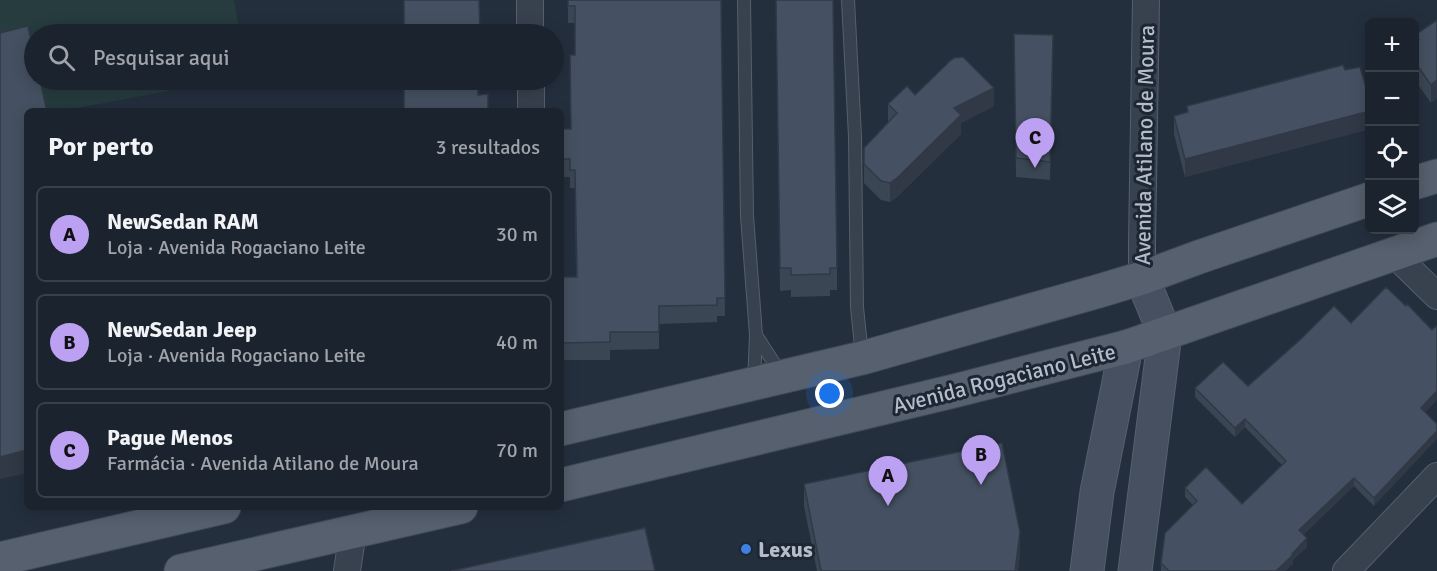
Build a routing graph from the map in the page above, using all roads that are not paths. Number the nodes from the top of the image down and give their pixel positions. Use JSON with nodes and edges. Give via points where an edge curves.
{"nodes":[{"id":1,"x":530,"y":0,"type":"edge"},
{"id":2,"x":744,"y":0,"type":"edge"},
{"id":3,"x":848,"y":0,"type":"edge"},
{"id":4,"x":1146,"y":0,"type":"edge"},
{"id":5,"x":530,"y":24,"type":"edge"},
{"id":6,"x":531,"y":90,"type":"edge"},
{"id":7,"x":531,"y":108,"type":"edge"},
{"id":8,"x":1437,"y":176,"type":"edge"},
{"id":9,"x":1419,"y":181,"type":"edge"},
{"id":10,"x":1358,"y":203,"type":"edge"},
{"id":11,"x":1437,"y":239,"type":"edge"},
{"id":12,"x":1394,"y":254,"type":"junction"},
{"id":13,"x":1142,"y":278,"type":"junction"},
{"id":14,"x":1437,"y":296,"type":"edge"},
{"id":15,"x":756,"y":334,"type":"junction"},
{"id":16,"x":1165,"y":334,"type":"junction"},
{"id":17,"x":1126,"y":347,"type":"junction"},
{"id":18,"x":862,"y":358,"type":"junction"},
{"id":19,"x":768,"y":381,"type":"junction"},
{"id":20,"x":564,"y":428,"type":"edge"},
{"id":21,"x":1437,"y":476,"type":"edge"},
{"id":22,"x":564,"y":484,"type":"edge"},
{"id":23,"x":212,"y":510,"type":"edge"},
{"id":24,"x":448,"y":510,"type":"edge"},
{"id":25,"x":353,"y":531,"type":"junction"},
{"id":26,"x":0,"y":559,"type":"edge"},
{"id":27,"x":181,"y":571,"type":"edge"},
{"id":28,"x":347,"y":571,"type":"edge"},
{"id":29,"x":1087,"y":571,"type":"edge"},
{"id":30,"x":1135,"y":571,"type":"edge"},
{"id":31,"x":1346,"y":571,"type":"edge"}],
"edges":[{"from":1,"to":5,"type":"street"},
{"from":2,"to":15,"type":"lane","via":[[747,216]]},
{"from":3,"to":18,"type":"lane","via":[[855,136],[857,307]]},
{"from":4,"to":13,"type":"street","name":"Avenida Atilano de Moura"},
{"from":6,"to":7,"type":"street"},
{"from":8,"to":9,"type":"main road"},
{"from":10,"to":13,"type":"main road"},
{"from":11,"to":12,"type":"main road","name":"Avenida Rogaciano Leite"},
{"from":12,"to":14,"type":"street"},
{"from":12,"to":16,"type":"main road","name":"Avenida Rogaciano Leite"},
{"from":13,"to":16,"type":"street","name":"Avenida Atilano de Moura"},
{"from":13,"to":18,"type":"main road"},
{"from":15,"to":19,"type":"lane"},
{"from":15,"to":19,"type":"lane"},
{"from":16,"to":17,"type":"main road","name":"Avenida Rogaciano Leite"},
{"from":16,"to":30,"type":"street","name":"Avenida Atilano de Moura"},
{"from":17,"to":22,"type":"main road","name":"Avenida Rogaciano Leite"},
{"from":17,"to":29,"type":"street","via":[[1097,492]]},
{"from":18,"to":19,"type":"main road"},
{"from":19,"to":20,"type":"main road"},
{"from":21,"to":31,"type":"street"},
{"from":23,"to":26,"type":"main road"},
{"from":24,"to":25,"type":"main road"},
{"from":25,"to":27,"type":"main road"},
{"from":25,"to":28,"type":"street"}]}
